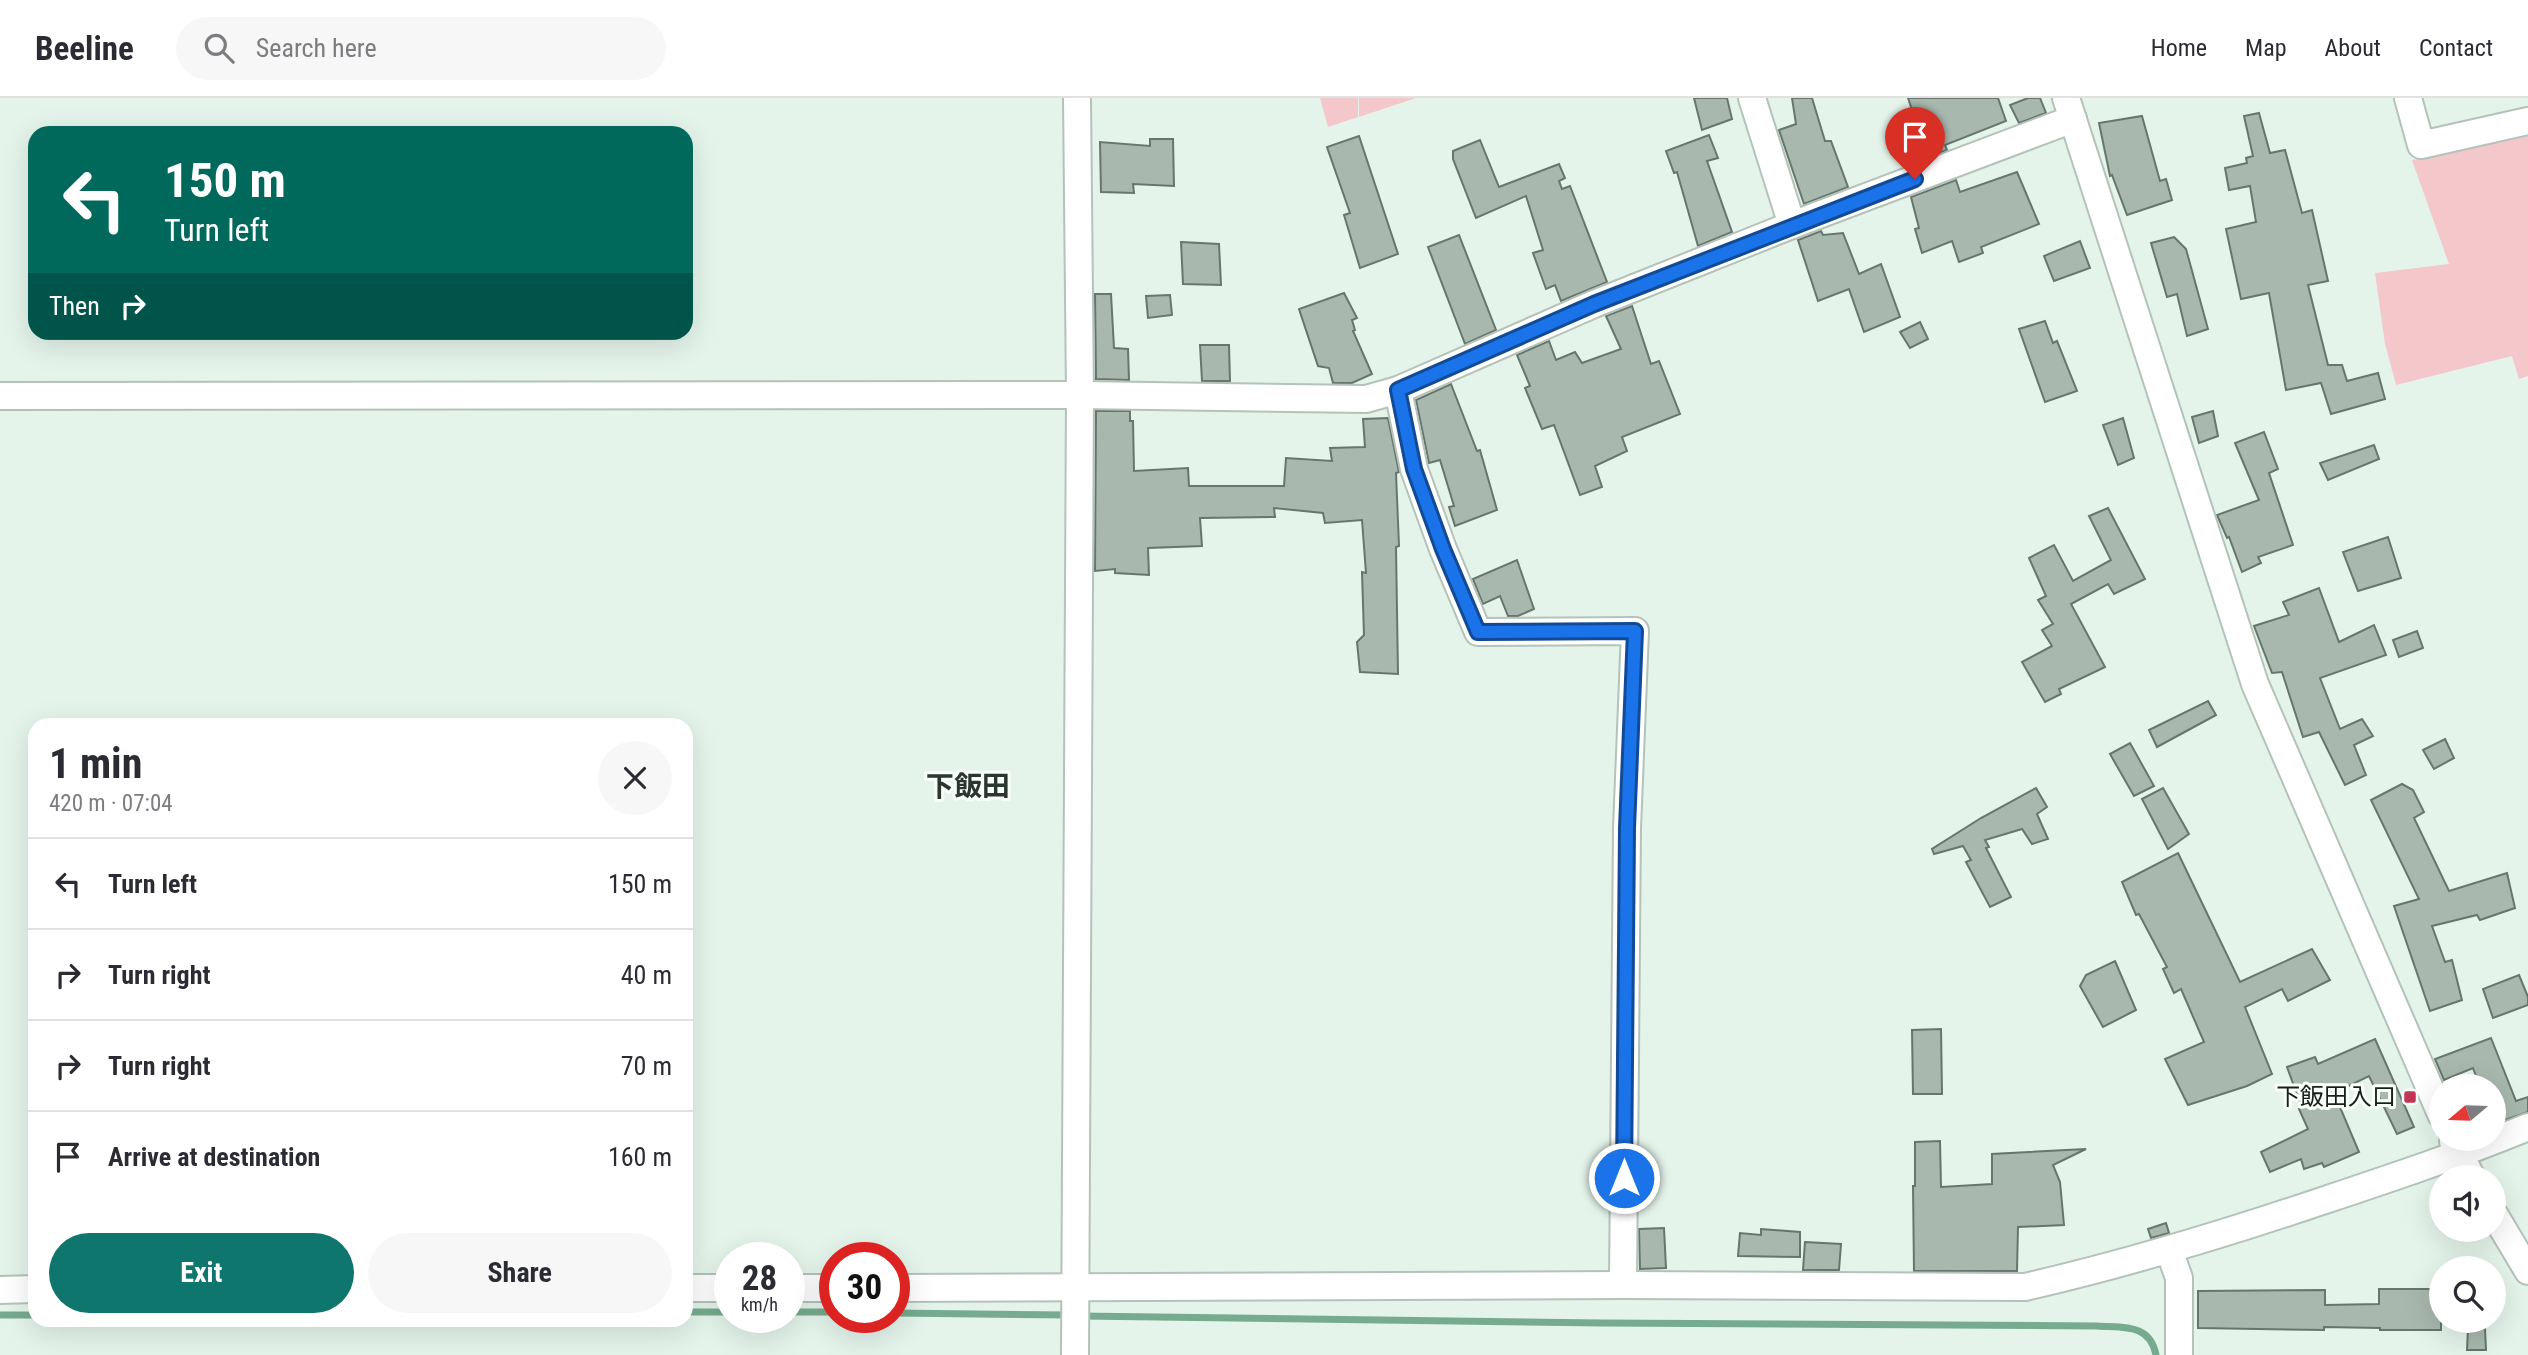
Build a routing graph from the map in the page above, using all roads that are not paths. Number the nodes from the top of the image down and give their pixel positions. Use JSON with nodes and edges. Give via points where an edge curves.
{"nodes":[{"id":1,"x":1077,"y":98,"type":"edge"},
{"id":2,"x":1752,"y":98,"type":"edge"},
{"id":3,"x":2409,"y":98,"type":"edge"},
{"id":4,"x":2070,"y":108,"type":"edge"},
{"id":5,"x":2528,"y":121,"type":"edge"},
{"id":6,"x":1792,"y":225,"type":"junction"},
{"id":7,"x":1398,"y":390,"type":"junction"},
{"id":8,"x":1080,"y":395,"type":"junction"},
{"id":9,"x":0,"y":396,"type":"edge"},
{"id":10,"x":2429,"y":1086,"type":"edge"},
{"id":11,"x":2528,"y":1128,"type":"edge"},
{"id":12,"x":2461,"y":1158,"type":"edge"},
{"id":13,"x":2506,"y":1234,"type":"edge"},
{"id":14,"x":2169,"y":1250,"type":"junction"},
{"id":15,"x":2528,"y":1271,"type":"edge"},
{"id":16,"x":1623,"y":1285,"type":"junction"},
{"id":17,"x":693,"y":1287,"type":"edge"},
{"id":18,"x":714,"y":1288,"type":"edge"},
{"id":19,"x":910,"y":1288,"type":"edge"},
{"id":20,"x":28,"y":1289,"type":"edge"},
{"id":21,"x":0,"y":1290,"type":"edge"},
{"id":22,"x":1075,"y":1293,"type":"junction"},
{"id":23,"x":1075,"y":1343,"type":"edge"},
{"id":24,"x":2179,"y":1355,"type":"edge"}],
"edges":[{"from":1,"to":8,"type":"street"},
{"from":2,"to":6,"type":"street"},
{"from":3,"to":5,"type":"street","via":[[2421,145]]},
{"from":4,"to":6,"type":"street"},
{"from":4,"to":10,"type":"street","via":[[2255,684]]},
{"from":6,"to":7,"type":"street","via":[[1594,304]]},
{"from":7,"to":8,"type":"street","via":[[1366,399]]},
{"from":7,"to":16,"type":"street","via":[[1414,469],[1478,632],[1635,631],[1627,828]]},
{"from":8,"to":9,"type":"street"},
{"from":8,"to":22,"type":"street"},
{"from":11,"to":12,"type":"street"},
{"from":12,"to":14,"type":"street"},
{"from":13,"to":15,"type":"street"},
{"from":14,"to":16,"type":"street","via":[[2025,1287]]},
{"from":14,"to":24,"type":"street","via":[[2179,1278]]},
{"from":16,"to":22,"type":"street"},
{"from":17,"to":18,"type":"street"},
{"from":19,"to":22,"type":"street"},
{"from":20,"to":21,"type":"street"},
{"from":22,"to":23,"type":"street"}]}
